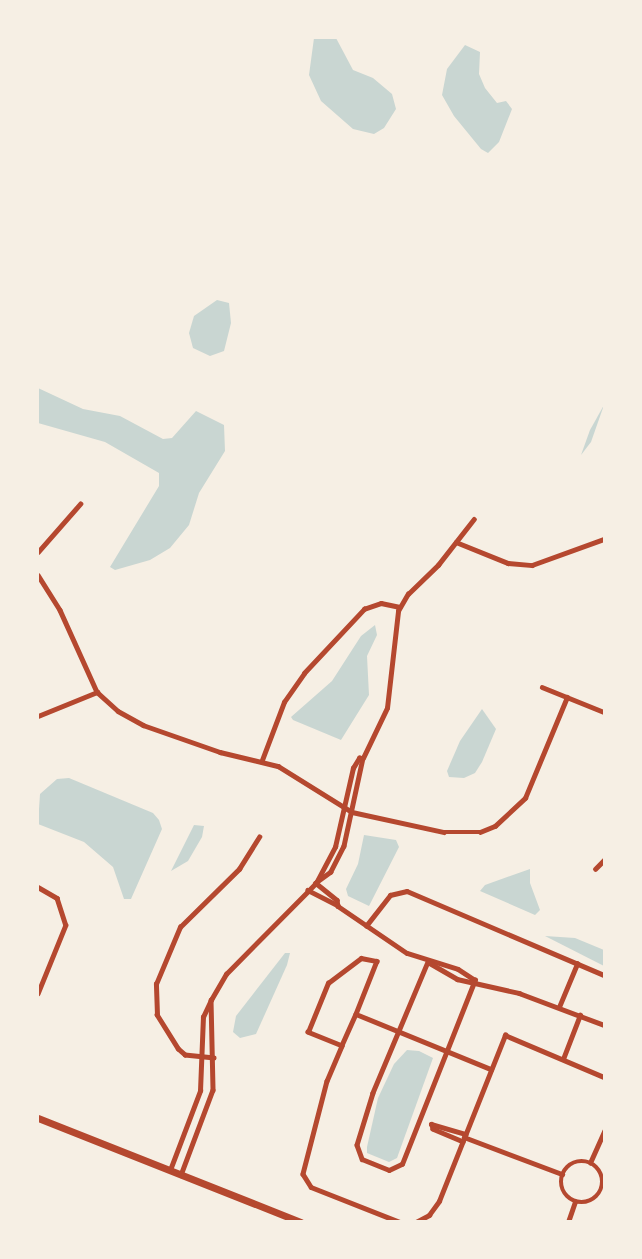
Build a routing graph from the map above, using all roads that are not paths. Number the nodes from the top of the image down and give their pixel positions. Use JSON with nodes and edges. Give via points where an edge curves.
{"nodes":[{"id":1,"x":80,"y":504,"type":"dead end"},
{"id":2,"x":474,"y":519,"type":"dead end"},
{"id":3,"x":604,"y":539,"type":"edge"},
{"id":4,"x":456,"y":542,"type":"junction"},
{"id":5,"x":38,"y":552,"type":"edge"},
{"id":6,"x":38,"y":575,"type":"edge"},
{"id":7,"x":400,"y":607,"type":"junction"},
{"id":8,"x":542,"y":687,"type":"dead end"},
{"id":9,"x":97,"y":692,"type":"junction"},
{"id":10,"x":567,"y":697,"type":"junction"},
{"id":11,"x":604,"y":712,"type":"edge"},
{"id":12,"x":38,"y":716,"type":"edge"},
{"id":13,"x":363,"y":758,"type":"junction"},
{"id":14,"x":262,"y":760,"type":"junction"},
{"id":15,"x":343,"y":808,"type":"junction"},
{"id":16,"x":352,"y":812,"type":"junction"},
{"id":17,"x":259,"y":837,"type":"dead end"},
{"id":18,"x":604,"y":860,"type":"edge"},
{"id":19,"x":595,"y":869,"type":"dead end"},
{"id":20,"x":316,"y":883,"type":"junction"},
{"id":21,"x":38,"y":887,"type":"edge"},
{"id":22,"x":308,"y":891,"type":"junction"},
{"id":23,"x":338,"y":906,"type":"junction"},
{"id":24,"x":366,"y":927,"type":"junction"},
{"id":25,"x":428,"y":962,"type":"junction"},
{"id":26,"x":577,"y":964,"type":"junction"},
{"id":27,"x":604,"y":975,"type":"edge"},
{"id":28,"x":475,"y":980,"type":"junction"},
{"id":29,"x":38,"y":994,"type":"edge"},
{"id":30,"x":211,"y":1000,"type":"junction"},
{"id":31,"x":559,"y":1007,"type":"junction"},
{"id":32,"x":356,"y":1014,"type":"junction"},
{"id":33,"x":580,"y":1015,"type":"junction"},
{"id":34,"x":604,"y":1025,"type":"edge"},
{"id":35,"x":401,"y":1032,"type":"junction"},
{"id":36,"x":342,"y":1046,"type":"junction"},
{"id":37,"x":447,"y":1051,"type":"junction"},
{"id":38,"x":202,"y":1058,"type":"junction"},
{"id":39,"x":214,"y":1058,"type":"junction"},
{"id":40,"x":562,"y":1059,"type":"junction"},
{"id":41,"x":491,"y":1069,"type":"junction"},
{"id":42,"x":604,"y":1077,"type":"edge"},
{"id":43,"x":38,"y":1118,"type":"edge"},
{"id":44,"x":419,"y":1120,"type":"junction"},
{"id":45,"x":604,"y":1131,"type":"edge"},
{"id":46,"x":464,"y":1138,"type":"junction"},
{"id":47,"x":590,"y":1163,"type":"junction"},
{"id":48,"x":170,"y":1170,"type":"junction"},
{"id":49,"x":562,"y":1174,"type":"junction"},
{"id":50,"x":181,"y":1175,"type":"junction"},
{"id":51,"x":603,"y":1190,"type":"edge"},
{"id":52,"x":575,"y":1202,"type":"junction"},
{"id":53,"x":301,"y":1221,"type":"edge"},
{"id":54,"x":400,"y":1221,"type":"edge"},
{"id":55,"x":418,"y":1221,"type":"edge"},
{"id":56,"x":568,"y":1221,"type":"edge"}],
"edges":[{"from":1,"to":5,"type":"street"},
{"from":2,"to":4,"type":"street"},
{"from":3,"to":4,"type":"street","via":[[532,565],[508,562]]},
{"from":4,"to":7,"type":"street"},
{"from":6,"to":9,"type":"street","via":[[60,610]]},
{"from":7,"to":13,"type":"street","via":[[387,708]]},
{"from":7,"to":14,"type":"street","via":[[381,603],[364,609],[304,673],[284,702]]},
{"from":8,"to":10,"type":"street"},
{"from":9,"to":12,"type":"street"},
{"from":9,"to":14,"type":"street","via":[[118,711],[143,725],[220,752]]},
{"from":10,"to":11,"type":"street"},
{"from":10,"to":16,"type":"street","via":[[525,798],[495,826],[480,832],[444,832]]},
{"from":13,"to":15,"type":"street","via":[[353,768]]},
{"from":13,"to":16,"type":"street"},
{"from":14,"to":15,"type":"street","via":[[291,773]]},
{"from":15,"to":16,"type":"street"},
{"from":15,"to":20,"type":"street","via":[[335,847]]},
{"from":16,"to":20,"type":"street","via":[[339,860],[323,881]]},
{"from":17,"to":38,"type":"street","via":[[238,869],[180,927],[156,984],[157,1015],[168,1035],[185,1055]]},
{"from":18,"to":19,"type":"street"},
{"from":20,"to":22,"type":"street"},
{"from":20,"to":23,"type":"street","via":[[337,900]]},
{"from":21,"to":29,"type":"street","via":[[53,894],[66,925]]},
{"from":22,"to":23,"type":"street"},
{"from":22,"to":30,"type":"street","via":[[226,974]]},
{"from":23,"to":24,"type":"street"},
{"from":24,"to":25,"type":"street"},
{"from":24,"to":26,"type":"street","via":[[390,895],[407,891]]},
{"from":25,"to":28,"type":"street","via":[[458,969]]},
{"from":25,"to":28,"type":"street","via":[[451,976]]},
{"from":25,"to":35,"type":"street"},
{"from":26,"to":27,"type":"street"},
{"from":26,"to":31,"type":"street"},
{"from":28,"to":31,"type":"street"},
{"from":28,"to":37,"type":"street"},
{"from":30,"to":38,"type":"street","via":[[203,1017]]},
{"from":30,"to":39,"type":"street"},
{"from":31,"to":33,"type":"street"},
{"from":32,"to":35,"type":"street"},
{"from":32,"to":36,"type":"street"},
{"from":32,"to":36,"type":"street","via":[[377,961],[361,958],[328,983],[308,1032]]},
{"from":33,"to":34,"type":"street"},
{"from":33,"to":40,"type":"street"},
{"from":35,"to":37,"type":"street"},
{"from":35,"to":44,"type":"street","via":[[368,1104],[357,1145],[359,1156],[389,1170],[397,1169]]},
{"from":36,"to":54,"type":"street","via":[[317,1116],[303,1169],[305,1181],[315,1189]]},
{"from":37,"to":41,"type":"street"},
{"from":37,"to":44,"type":"street"},
{"from":38,"to":39,"type":"street"},
{"from":38,"to":48,"type":"street","via":[[200,1091]]},
{"from":39,"to":50,"type":"street","via":[[213,1090]]},
{"from":40,"to":41,"type":"street","via":[[505,1035]]},
{"from":40,"to":42,"type":"street"},
{"from":41,"to":46,"type":"street"},
{"from":43,"to":48,"type":"main road"},
{"from":44,"to":46,"type":"street"},
{"from":45,"to":47,"type":"street"},
{"from":46,"to":49,"type":"street"},
{"from":46,"to":55,"type":"street","via":[[439,1201]]},
{"from":47,"to":49,"type":"street","via":[[574,1162]]},
{"from":47,"to":51,"type":"street","via":[[600,1172]]},
{"from":48,"to":50,"type":"main road"},
{"from":49,"to":52,"type":"street","via":[[563,1191]]},
{"from":50,"to":53,"type":"main road"},
{"from":51,"to":52,"type":"street","via":[[593,1200]]},
{"from":52,"to":56,"type":"street"}]}
